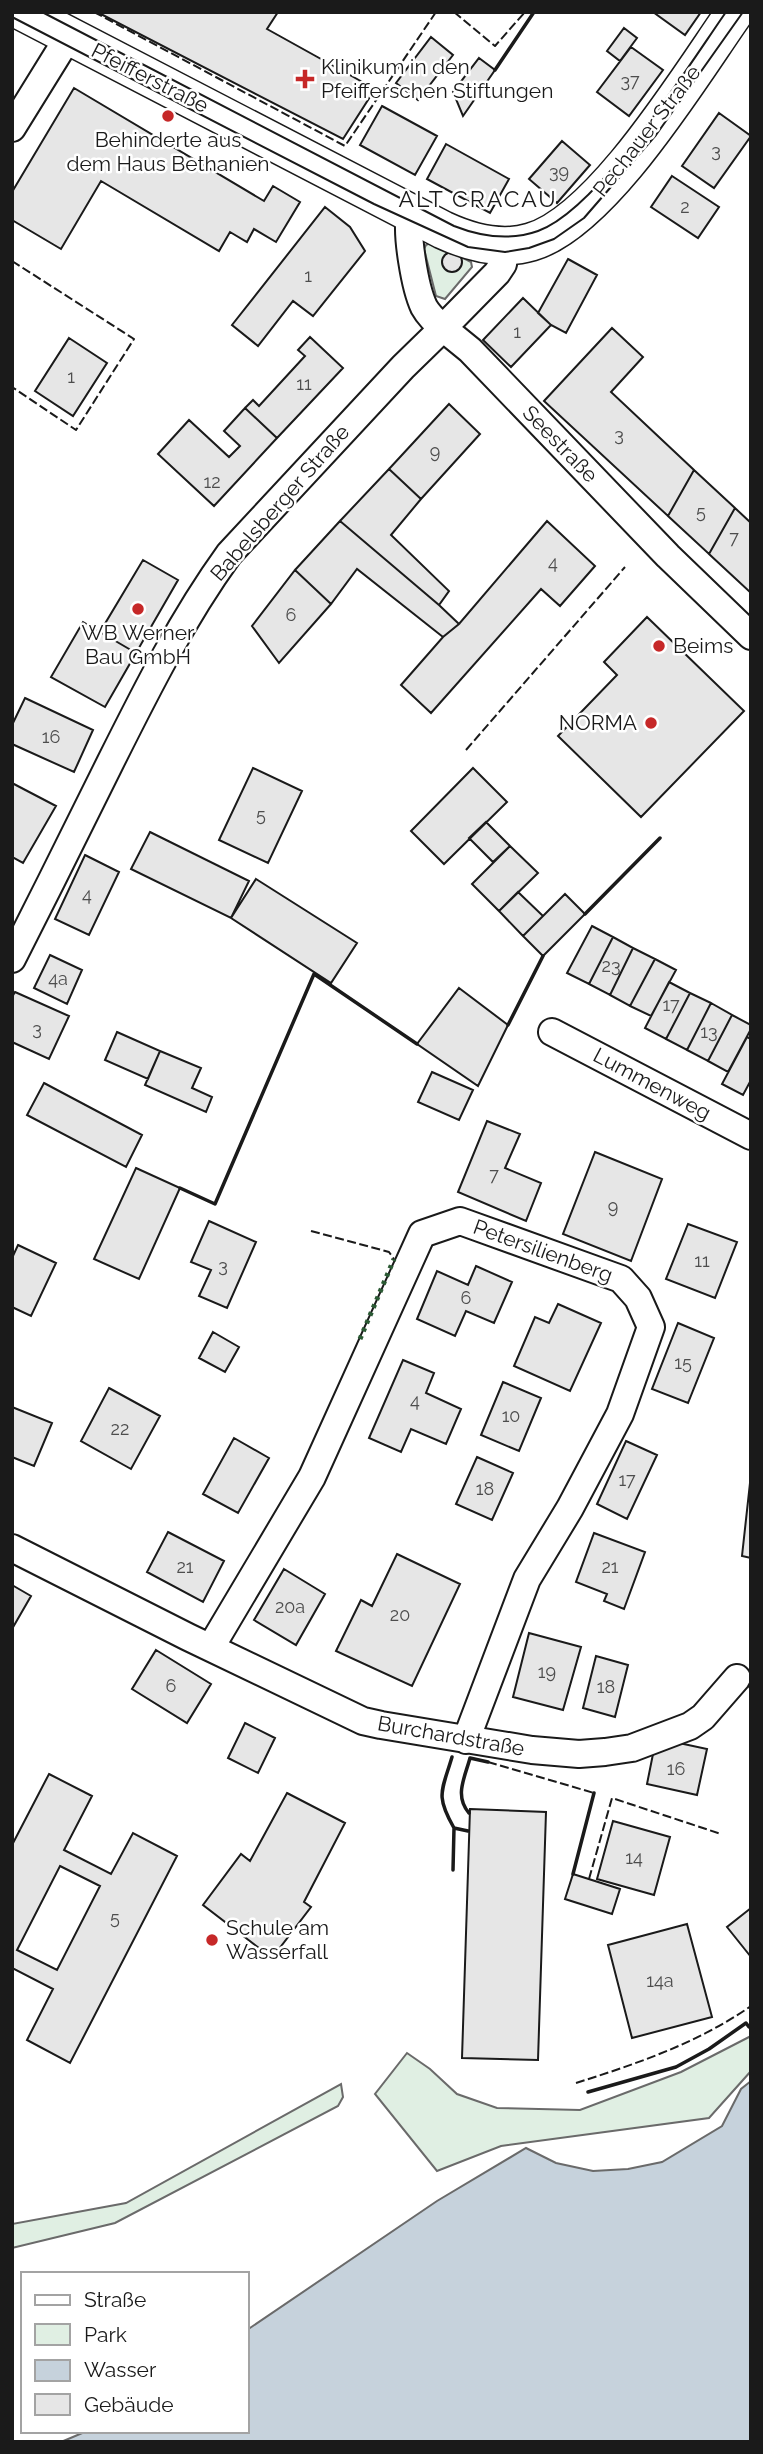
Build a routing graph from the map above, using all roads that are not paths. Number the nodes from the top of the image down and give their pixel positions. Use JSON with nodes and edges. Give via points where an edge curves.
{"nodes":[{"id":1,"x":23,"y":12,"type":"edge"},
{"id":2,"x":735,"y":12,"type":"edge"},
{"id":3,"x":69,"y":36,"type":"junction"},
{"id":4,"x":12,"y":128,"type":"edge"},
{"id":5,"x":411,"y":214,"type":"junction"},
{"id":6,"x":506,"y":245,"type":"junction"},
{"id":7,"x":443,"y":328,"type":"junction"},
{"id":8,"x":751,"y":636,"type":"edge"},
{"id":9,"x":12,"y":959,"type":"edge"},
{"id":10,"x":552,"y":1032,"type":"dead end"},
{"id":11,"x":751,"y":1136,"type":"edge"},
{"id":12,"x":12,"y":1548,"type":"edge"},
{"id":13,"x":211,"y":1647,"type":"junction"},
{"id":14,"x":737,"y":1678,"type":"dead end"},
{"id":15,"x":466,"y":1740,"type":"junction"}],
"edges":[{"from":1,"to":3,"type":"main road","name":"Pfeifferstraße"},
{"from":2,"to":6,"type":"main road","name":"Pechauer Straße","via":[[651,132],[593,200],[555,232]]},
{"from":3,"to":4,"type":"street"},
{"from":3,"to":5,"type":"main road","name":"Pfeifferstraße"},
{"from":5,"to":6,"type":"main road","name":"Pfeifferstraße","via":[[471,242]]},
{"from":5,"to":7,"type":"street","via":[[408,238],[423,305]]},
{"from":6,"to":7,"type":"street","via":[[497,273]]},
{"from":7,"to":8,"type":"street","name":"Seestraße","via":[[470,350]]},
{"from":7,"to":9,"type":"street","name":"Babelsberger Straße","via":[[216,573],[148,688]]},
{"from":10,"to":11,"type":"street","name":"Lummenweg"},
{"from":12,"to":13,"type":"street","name":"Burchardstraße"},
{"from":13,"to":15,"type":"street","name":"Burchardstraße","via":[[363,1721]]},
{"from":13,"to":15,"type":"street","name":"Petersilienberg","via":[[312,1477],[422,1234],[460,1221],[621,1279],[638,1298],[651,1327],[620,1414],[527,1579]]},
{"from":14,"to":15,"type":"street","name":"Burchardstraße","via":[[690,1726],[632,1748],[579,1754]]}]}
